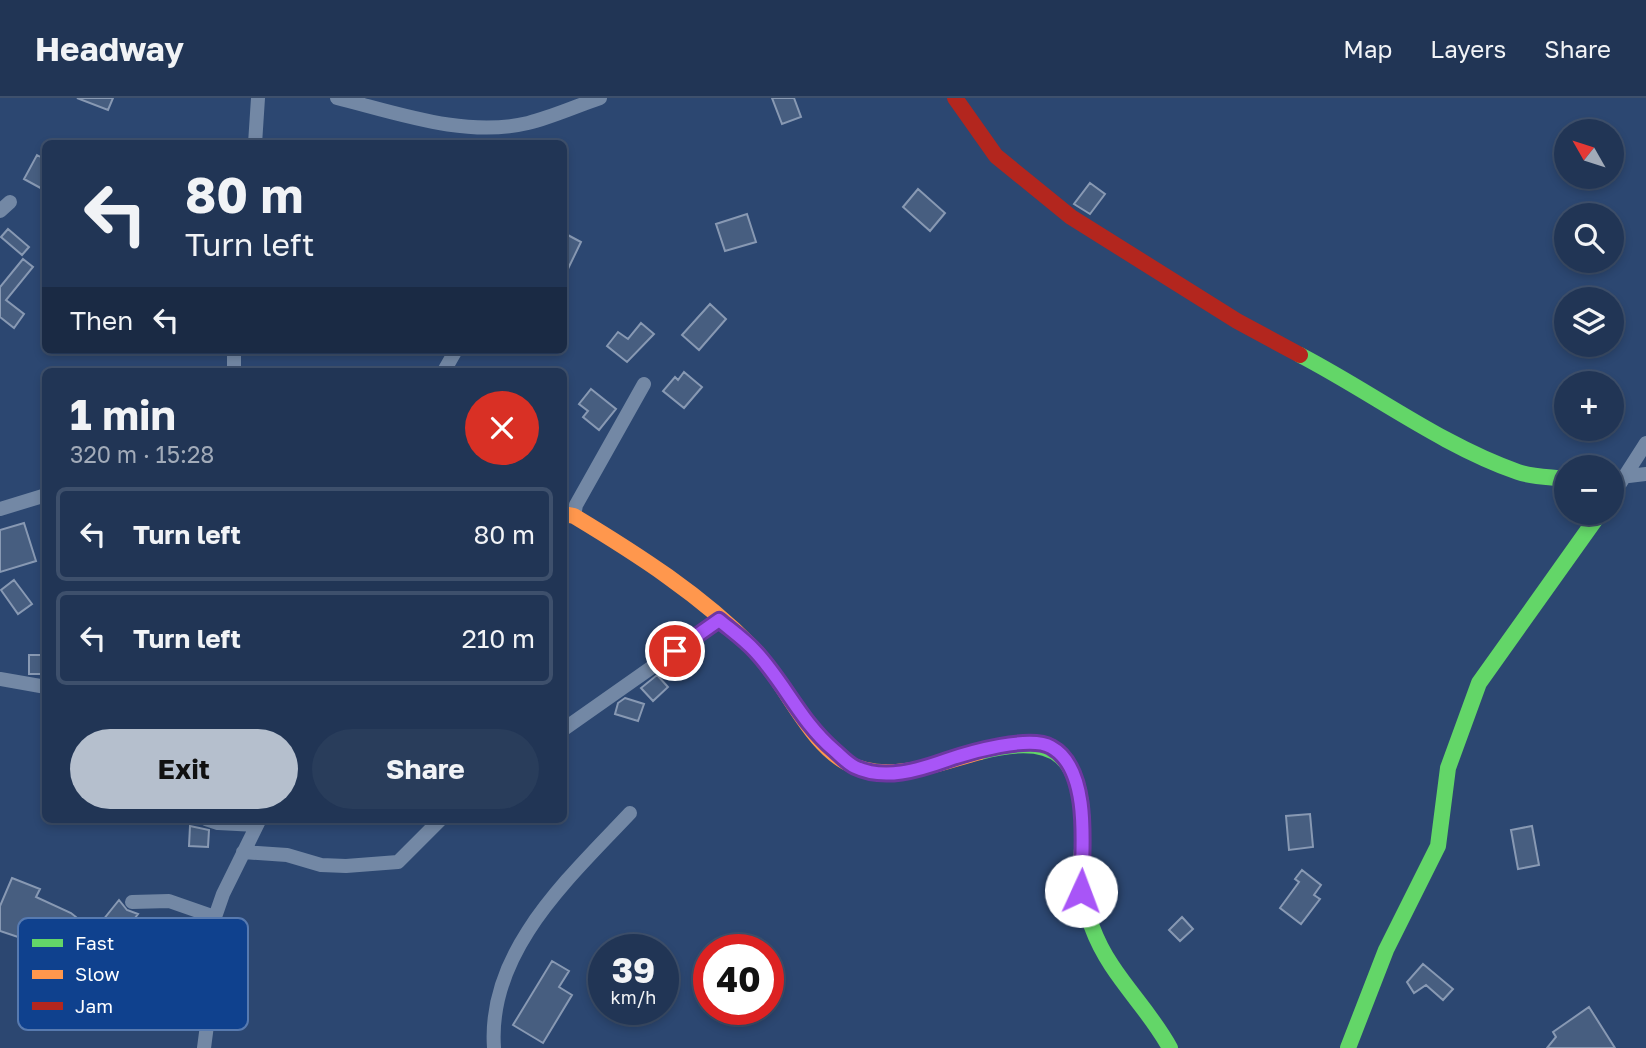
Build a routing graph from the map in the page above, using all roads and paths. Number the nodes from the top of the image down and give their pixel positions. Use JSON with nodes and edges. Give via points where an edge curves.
{"nodes":[{"id":1,"x":258,"y":98,"type":"edge"},
{"id":2,"x":337,"y":98,"type":"edge"},
{"id":3,"x":600,"y":98,"type":"edge"},
{"id":4,"x":955,"y":98,"type":"edge"},
{"id":5,"x":255,"y":140,"type":"edge"},
{"id":6,"x":644,"y":384,"type":"dead end"},
{"id":7,"x":1646,"y":443,"type":"edge"},
{"id":8,"x":1624,"y":471,"type":"edge"},
{"id":9,"x":1646,"y":474,"type":"edge"},
{"id":10,"x":1624,"y":476,"type":"edge"},
{"id":11,"x":1554,"y":477,"type":"edge"},
{"id":12,"x":42,"y":496,"type":"edge"},
{"id":13,"x":0,"y":509,"type":"edge"},
{"id":14,"x":568,"y":515,"type":"edge"},
{"id":15,"x":1591,"y":525,"type":"edge"},
{"id":16,"x":719,"y":620,"type":"junction"},
{"id":17,"x":0,"y":679,"type":"edge"},
{"id":18,"x":42,"y":686,"type":"edge"},
{"id":19,"x":567,"y":727,"type":"edge"},
{"id":20,"x":630,"y":813,"type":"dead end"},
{"id":21,"x":258,"y":823,"type":"edge"},
{"id":22,"x":437,"y":823,"type":"edge"},
{"id":23,"x":243,"y":852,"type":"junction"},
{"id":24,"x":132,"y":902,"type":"dead end"},
{"id":25,"x":215,"y":917,"type":"joint"},
{"id":26,"x":206,"y":1030,"type":"edge"},
{"id":27,"x":204,"y":1048,"type":"edge"},
{"id":28,"x":494,"y":1048,"type":"edge"},
{"id":29,"x":1170,"y":1048,"type":"edge"},
{"id":30,"x":1348,"y":1048,"type":"edge"}],
"edges":[{"from":1,"to":5,"type":"street"},
{"from":2,"to":3,"type":"street","via":[[430,121],[485,127],[527,123]]},
{"from":4,"to":11,"type":"street","via":[[996,156],[1071,217],[1237,321],[1352,382],[1434,433],[1520,473]]},
{"from":6,"to":14,"type":"street"},
{"from":7,"to":8,"type":"street"},
{"from":9,"to":10,"type":"street"},
{"from":12,"to":13,"type":"street"},
{"from":14,"to":16,"type":"street","via":[[651,562],[692,592]]},
{"from":15,"to":30,"type":"street","via":[[1479,683],[1448,768],[1438,846],[1386,950]]},
{"from":16,"to":19,"type":"street"},
{"from":16,"to":29,"type":"street","via":[[756,651],[812,731],[854,766],[877,773],[912,772],[1026,742],[1049,745],[1062,755],[1084,816],[1081,891],[1090,923],[1121,985],[1158,1025]]},
{"from":17,"to":18,"type":"street"},
{"from":20,"to":28,"type":"street","via":[[562,885],[511,958],[492,1027]]},
{"from":21,"to":23,"type":"street"},
{"from":22,"to":23,"type":"street","via":[[398,862],[321,865],[287,855]]},
{"from":23,"to":25,"type":"street"},
{"from":24,"to":25,"type":"street","via":[[169,901]]},
{"from":26,"to":27,"type":"street"}]}
